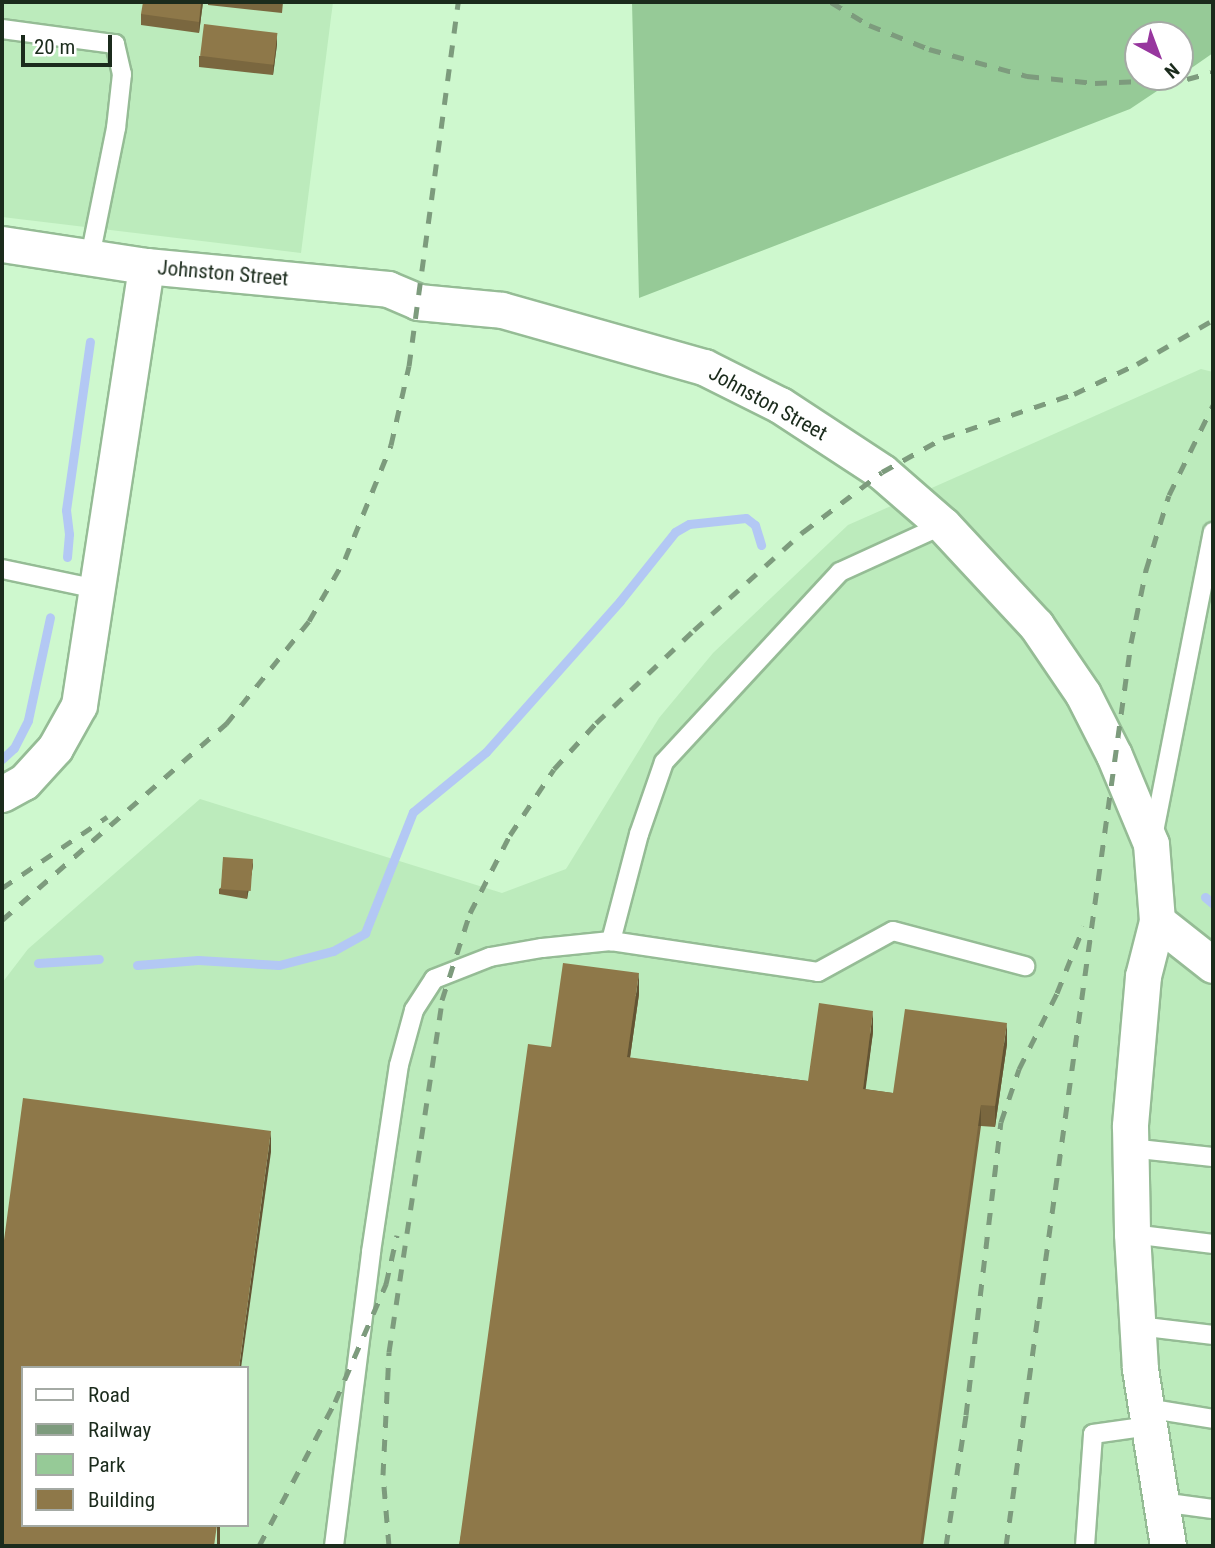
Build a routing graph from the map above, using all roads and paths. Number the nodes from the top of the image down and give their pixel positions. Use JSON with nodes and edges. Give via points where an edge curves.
{"nodes":[{"id":1,"x":2,"y":29,"type":"edge"},
{"id":2,"x":2,"y":244,"type":"edge"},
{"id":3,"x":90,"y":257,"type":"junction"},
{"id":4,"x":146,"y":266,"type":"junction"},
{"id":5,"x":943,"y":525,"type":"junction"},
{"id":6,"x":1213,"y":532,"type":"edge"},
{"id":7,"x":2,"y":569,"type":"edge"},
{"id":8,"x":97,"y":589,"type":"junction"},
{"id":9,"x":2,"y":794,"type":"edge"},
{"id":10,"x":1151,"y":844,"type":"junction"},
{"id":11,"x":1157,"y":921,"type":"junction"},
{"id":12,"x":611,"y":941,"type":"junction"},
{"id":13,"x":1213,"y":965,"type":"edge"},
{"id":14,"x":1025,"y":966,"type":"dead end"},
{"id":15,"x":1130,"y":1148,"type":"junction"},
{"id":16,"x":1213,"y":1157,"type":"edge"},
{"id":17,"x":1132,"y":1234,"type":"junction"},
{"id":18,"x":1213,"y":1244,"type":"edge"},
{"id":19,"x":1138,"y":1326,"type":"junction"},
{"id":20,"x":1213,"y":1335,"type":"edge"},
{"id":21,"x":1148,"y":1417,"type":"junction"},
{"id":22,"x":1213,"y":1419,"type":"edge"},
{"id":23,"x":1161,"y":1502,"type":"junction"},
{"id":24,"x":1213,"y":1509,"type":"edge"},
{"id":25,"x":334,"y":1546,"type":"edge"},
{"id":26,"x":1085,"y":1546,"type":"edge"},
{"id":27,"x":1168,"y":1546,"type":"edge"}],
"edges":[{"from":1,"to":3,"type":"lane","via":[[115,44],[122,74],[116,128]]},
{"from":2,"to":3,"type":"street","name":"Johnston Street"},
{"from":3,"to":4,"type":"street","name":"Johnston Street"},
{"from":4,"to":5,"type":"street","name":"Johnston Street","via":[[388,289],[418,302],[502,310],[704,367],[780,405],[882,471]]},
{"from":4,"to":8,"type":"street"},
{"from":5,"to":10,"type":"street","name":"Johnston Street","via":[[1036,625],[1083,694],[1115,755]]},
{"from":5,"to":12,"type":"lane","via":[[841,572],[664,762],[639,834]]},
{"from":6,"to":10,"type":"lane"},
{"from":7,"to":8,"type":"lane"},
{"from":8,"to":9,"type":"street","via":[[79,705],[55,748],[24,782]]},
{"from":10,"to":11,"type":"street","name":"Johnston Street"},
{"from":11,"to":13,"type":"street"},
{"from":11,"to":15,"type":"street","name":"Johnston Street","via":[[1143,976]]},
{"from":12,"to":14,"type":"lane","via":[[818,972],[893,931]]},
{"from":12,"to":25,"type":"lane","via":[[490,957],[434,979],[414,1010],[399,1065],[371,1252]]},
{"from":15,"to":16,"type":"lane"},
{"from":15,"to":17,"type":"street","name":"Johnston Street"},
{"from":17,"to":18,"type":"lane"},
{"from":17,"to":19,"type":"street","name":"Johnston Street"},
{"from":19,"to":20,"type":"lane"},
{"from":19,"to":21,"type":"street","name":"Johnston Street"},
{"from":21,"to":22,"type":"lane"},
{"from":21,"to":23,"type":"street","name":"Johnston Street"},
{"from":21,"to":26,"type":"lane","via":[[1093,1434]]},
{"from":23,"to":24,"type":"lane"},
{"from":23,"to":27,"type":"street","name":"Johnston Street"}]}
